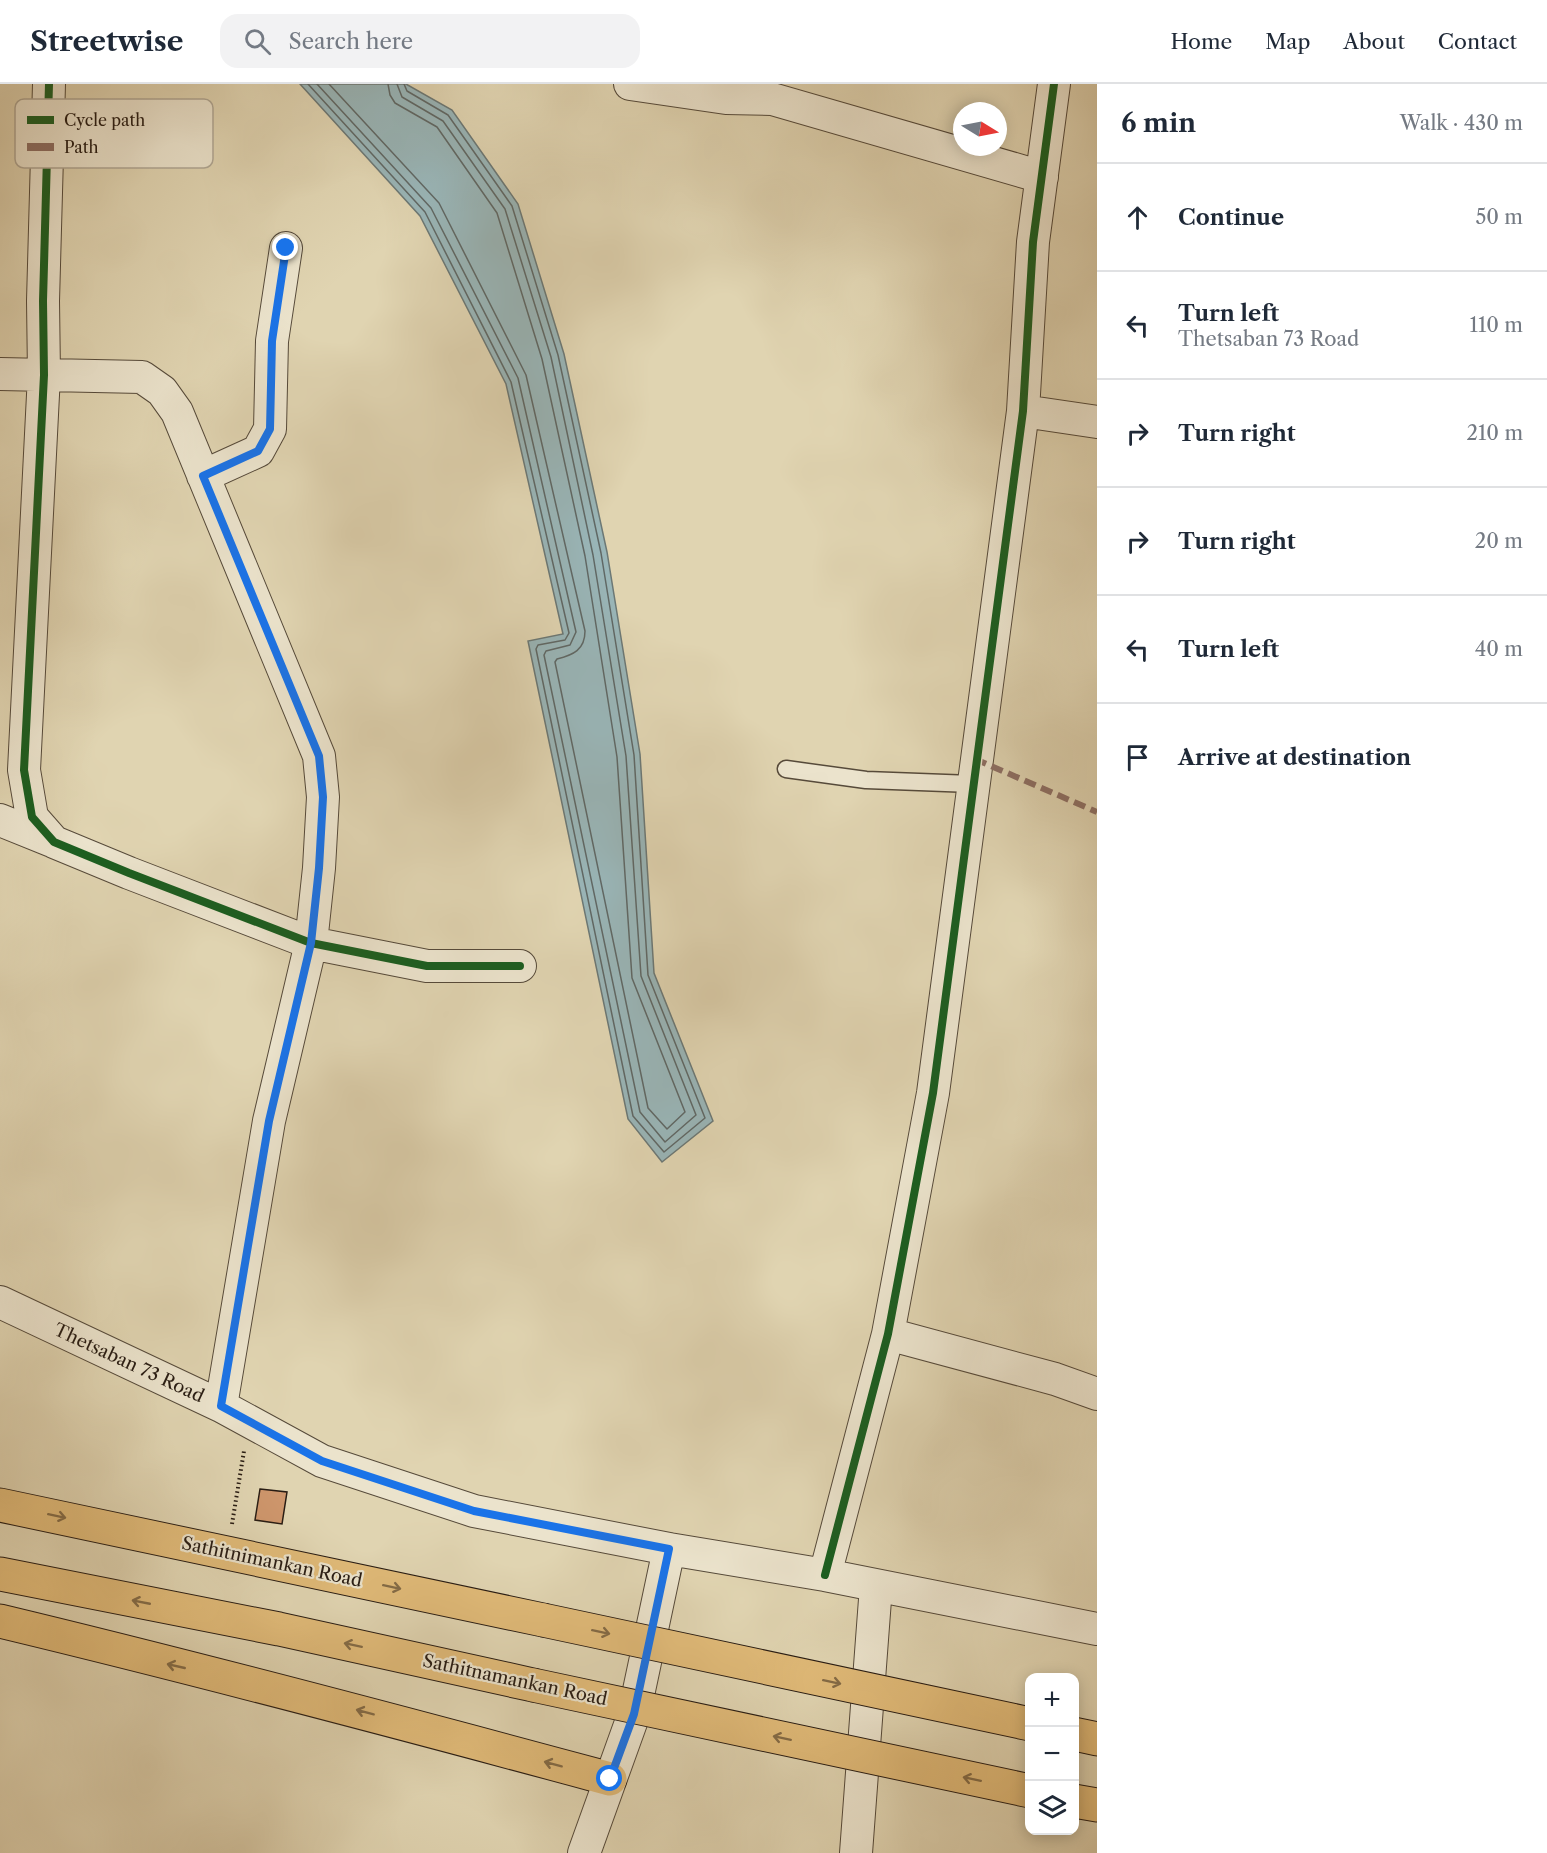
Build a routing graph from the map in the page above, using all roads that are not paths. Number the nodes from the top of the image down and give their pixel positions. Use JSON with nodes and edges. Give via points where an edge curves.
{"nodes":[{"id":1,"x":49,"y":84,"type":"edge"},
{"id":2,"x":630,"y":84,"type":"edge"},
{"id":3,"x":1054,"y":84,"type":"edge"},
{"id":4,"x":49,"y":99,"type":"edge"},
{"id":5,"x":47,"y":168,"type":"edge"},
{"id":6,"x":1042,"y":177,"type":"junction"},
{"id":7,"x":286,"y":248,"type":"dead end"},
{"id":8,"x":0,"y":374,"type":"edge"},
{"id":9,"x":44,"y":375,"type":"junction"},
{"id":10,"x":1023,"y":411,"type":"junction"},
{"id":11,"x":1097,"y":422,"type":"edge"},
{"id":12,"x":203,"y":476,"type":"junction"},
{"id":13,"x":786,"y":769,"type":"dead end"},
{"id":14,"x":972,"y":784,"type":"junction"},
{"id":15,"x":0,"y":820,"type":"edge"},
{"id":16,"x":54,"y":842,"type":"junction"},
{"id":17,"x":311,"y":943,"type":"junction"},
{"id":18,"x":520,"y":966,"type":"dead end"},
{"id":19,"x":0,"y":1302,"type":"edge"},
{"id":20,"x":888,"y":1334,"type":"junction"},
{"id":21,"x":1097,"y":1394,"type":"edge"},
{"id":22,"x":221,"y":1406,"type":"junction"},
{"id":23,"x":0,"y":1505,"type":"edge"},
{"id":24,"x":669,"y":1549,"type":"junction"},
{"id":25,"x":0,"y":1574,"type":"edge"},
{"id":26,"x":825,"y":1575,"type":"junction"},
{"id":27,"x":876,"y":1586,"type":"junction"},
{"id":28,"x":0,"y":1621,"type":"edge"},
{"id":29,"x":1097,"y":1629,"type":"edge"},
{"id":30,"x":1025,"y":1723,"type":"edge"},
{"id":31,"x":1079,"y":1735,"type":"edge"},
{"id":32,"x":1097,"y":1739,"type":"edge"},
{"id":33,"x":610,"y":1779,"type":"junction"},
{"id":34,"x":1025,"y":1790,"type":"edge"},
{"id":35,"x":1079,"y":1802,"type":"edge"},
{"id":36,"x":1097,"y":1805,"type":"edge"},
{"id":37,"x":584,"y":1853,"type":"edge"},
{"id":38,"x":856,"y":1853,"type":"edge"}],
"edges":[{"from":1,"to":4,"type":"street"},
{"from":2,"to":6,"type":"street","via":[[726,98],[772,99]]},
{"from":3,"to":6,"type":"street"},
{"from":5,"to":9,"type":"street"},
{"from":6,"to":10,"type":"street","via":[[1033,242]]},
{"from":7,"to":12,"type":"street","via":[[272,341],[270,429],[258,451]]},
{"from":8,"to":9,"type":"street"},
{"from":9,"to":12,"type":"street","via":[[142,377],[162,391],[177,412]]},
{"from":9,"to":16,"type":"street","via":[[24,770],[32,817]]},
{"from":10,"to":11,"type":"street"},
{"from":10,"to":14,"type":"street"},
{"from":12,"to":17,"type":"street","via":[[319,756],[323,797]]},
{"from":13,"to":14,"type":"lane","via":[[866,780]]},
{"from":14,"to":20,"type":"street","via":[[933,1093]]},
{"from":15,"to":16,"type":"street"},
{"from":16,"to":17,"type":"street"},
{"from":17,"to":18,"type":"street","via":[[427,966]]},
{"from":17,"to":22,"type":"street","via":[[269,1121]]},
{"from":19,"to":22,"type":"street","name":"Thetsaban 73 Road"},
{"from":20,"to":21,"type":"street"},
{"from":20,"to":26,"type":"street"},
{"from":22,"to":24,"type":"street","name":"Thetsaban 73 Road","via":[[322,1461],[474,1511]]},
{"from":23,"to":30,"type":"main road","name":"Sathitnimankan Road","one_way":true,"bridge":true},
{"from":24,"to":26,"type":"street","name":"Thetsaban 73 Road"},
{"from":24,"to":33,"type":"street","via":[[634,1714]]},
{"from":34,"to":25,"type":"main road","name":"Sathitnamankan Road","one_way":true,"bridge":true,"via":[[279,1629]]},
{"from":26,"to":27,"type":"street","name":"Thetsaban 73 Road"},
{"from":27,"to":29,"type":"street","name":"Thetsaban 73 Road"},
{"from":27,"to":38,"type":"street"},
{"from":33,"to":28,"type":"main road","one_way":true,"via":[[278,1689]]},
{"from":31,"to":32,"type":"main road"},
{"from":33,"to":37,"type":"street"},
{"from":35,"to":36,"type":"main road"}]}
